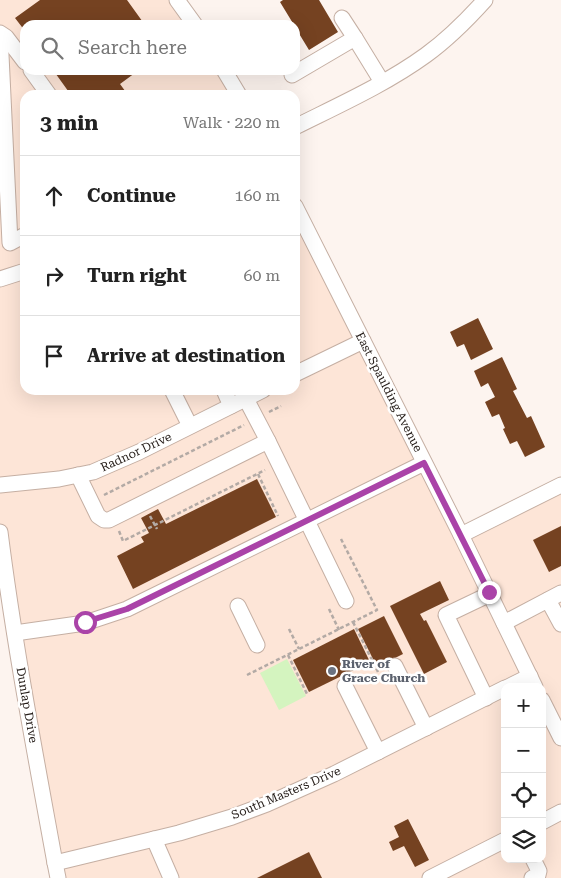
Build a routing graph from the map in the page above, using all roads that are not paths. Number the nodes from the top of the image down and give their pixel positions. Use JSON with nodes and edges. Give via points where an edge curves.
{"nodes":[{"id":1,"x":177,"y":0,"type":"edge"},
{"id":2,"x":485,"y":0,"type":"edge"},
{"id":3,"x":342,"y":18,"type":"dead end"},
{"id":4,"x":191,"y":20,"type":"edge"},
{"id":5,"x":0,"y":33,"type":"edge"},
{"id":6,"x":355,"y":38,"type":"junction"},
{"id":7,"x":20,"y":55,"type":"edge"},
{"id":8,"x":300,"y":70,"type":"edge"},
{"id":9,"x":35,"y":75,"type":"edge"},
{"id":10,"x":227,"y":75,"type":"edge"},
{"id":11,"x":382,"y":82,"type":"junction"},
{"id":12,"x":46,"y":90,"type":"edge"},
{"id":13,"x":236,"y":90,"type":"edge"},
{"id":14,"x":300,"y":124,"type":"edge"},
{"id":15,"x":300,"y":216,"type":"edge"},
{"id":16,"x":20,"y":238,"type":"edge"},
{"id":17,"x":20,"y":273,"type":"edge"},
{"id":18,"x":0,"y":279,"type":"edge"},
{"id":19,"x":363,"y":341,"type":"junction"},
{"id":20,"x":300,"y":372,"type":"edge"},
{"id":21,"x":174,"y":395,"type":"edge"},
{"id":22,"x":226,"y":395,"type":"edge"},
{"id":23,"x":254,"y":395,"type":"edge"},
{"id":24,"x":246,"y":399,"type":"junction"},
{"id":25,"x":231,"y":406,"type":"junction"},
{"id":26,"x":190,"y":426,"type":"junction"},
{"id":27,"x":268,"y":441,"type":"junction"},
{"id":28,"x":424,"y":463,"type":"junction"},
{"id":29,"x":78,"y":475,"type":"junction"},
{"id":30,"x":0,"y":485,"type":"edge"},
{"id":31,"x":561,"y":485,"type":"edge"},
{"id":32,"x":307,"y":521,"type":"junction"},
{"id":33,"x":0,"y":532,"type":"edge"},
{"id":34,"x":461,"y":535,"type":"junction"},
{"id":35,"x":490,"y":594,"type":"junction"},
{"id":36,"x":555,"y":596,"type":"edge"},
{"id":37,"x":346,"y":601,"type":"dead end"},
{"id":38,"x":238,"y":606,"type":"dead end"},
{"id":39,"x":504,"y":623,"type":"junction"},
{"id":40,"x":561,"y":624,"type":"edge"},
{"id":41,"x":15,"y":633,"type":"junction"},
{"id":42,"x":257,"y":645,"type":"dead end"},
{"id":43,"x":395,"y":666,"type":"dead end"},
{"id":44,"x":533,"y":681,"type":"edge"},
{"id":45,"x":345,"y":686,"type":"dead end"},
{"id":46,"x":501,"y":690,"type":"edge"},
{"id":47,"x":486,"y":698,"type":"junction"},
{"id":48,"x":546,"y":708,"type":"edge"},
{"id":49,"x":426,"y":728,"type":"junction"},
{"id":50,"x":561,"y":738,"type":"edge"},
{"id":51,"x":378,"y":752,"type":"junction"},
{"id":52,"x":561,"y":812,"type":"edge"},
{"id":53,"x":546,"y":820,"type":"edge"},
{"id":54,"x":154,"y":839,"type":"junction"},
{"id":55,"x":501,"y":842,"type":"edge"},
{"id":56,"x":535,"y":863,"type":"edge"},
{"id":57,"x":56,"y":871,"type":"edge"},
{"id":58,"x":171,"y":878,"type":"edge"},
{"id":59,"x":430,"y":878,"type":"edge"},
{"id":60,"x":532,"y":878,"type":"edge"}],
"edges":[{"from":1,"to":4,"type":"street"},
{"from":2,"to":11,"type":"street","via":[[439,45]]},
{"from":3,"to":6,"type":"street"},
{"from":5,"to":7,"type":"street"},
{"from":5,"to":16,"type":"street","via":[[10,243]]},
{"from":6,"to":8,"type":"street"},
{"from":6,"to":11,"type":"street"},
{"from":9,"to":12,"type":"street"},
{"from":10,"to":13,"type":"street"},
{"from":11,"to":14,"type":"street"},
{"from":15,"to":19,"type":"street","name":"East Spaulding Avenue"},
{"from":17,"to":18,"type":"street"},
{"from":19,"to":20,"type":"street"},
{"from":19,"to":28,"type":"street","name":"East Spaulding Avenue"},
{"from":21,"to":26,"type":"street"},
{"from":22,"to":25,"type":"street"},
{"from":23,"to":24,"type":"street","name":"Radnor Drive"},
{"from":24,"to":25,"type":"street","name":"Radnor Drive"},
{"from":24,"to":27,"type":"street"},
{"from":25,"to":26,"type":"street","name":"Radnor Drive"},
{"from":26,"to":29,"type":"street","name":"Radnor Drive","via":[[112,464]]},
{"from":27,"to":29,"type":"street","via":[[109,520],[98,516]]},
{"from":27,"to":32,"type":"street"},
{"from":28,"to":32,"type":"street"},
{"from":28,"to":34,"type":"street","name":"East Spaulding Avenue"},
{"from":29,"to":30,"type":"street","name":"Radnor Drive"},
{"from":31,"to":34,"type":"street"},
{"from":32,"to":37,"type":"street"},
{"from":32,"to":41,"type":"street","via":[[127,609],[85,622]]},
{"from":33,"to":41,"type":"street","name":"Dunlap Drive"},
{"from":34,"to":35,"type":"street","name":"East Spaulding Avenue"},
{"from":35,"to":39,"type":"street","name":"East Spaulding Avenue"},
{"from":35,"to":47,"type":"street","via":[[446,615]]},
{"from":36,"to":39,"type":"street"},
{"from":36,"to":40,"type":"street"},
{"from":38,"to":42,"type":"street"},
{"from":39,"to":44,"type":"street","name":"East Spaulding Avenue"},
{"from":41,"to":57,"type":"street","name":"Dunlap Drive"},
{"from":43,"to":49,"type":"street"},
{"from":45,"to":51,"type":"street"},
{"from":46,"to":47,"type":"street","name":"South Masters Drive"},
{"from":47,"to":49,"type":"street","name":"South Masters Drive"},
{"from":48,"to":50,"type":"street"},
{"from":49,"to":51,"type":"street","name":"South Masters Drive"},
{"from":51,"to":54,"type":"street","name":"South Masters Drive","via":[[267,804]]},
{"from":52,"to":53,"type":"street"},
{"from":54,"to":57,"type":"street","name":"South Masters Drive"},
{"from":54,"to":58,"type":"street"},
{"from":55,"to":59,"type":"street"},
{"from":56,"to":60,"type":"street","via":[[539,871]]}]}
